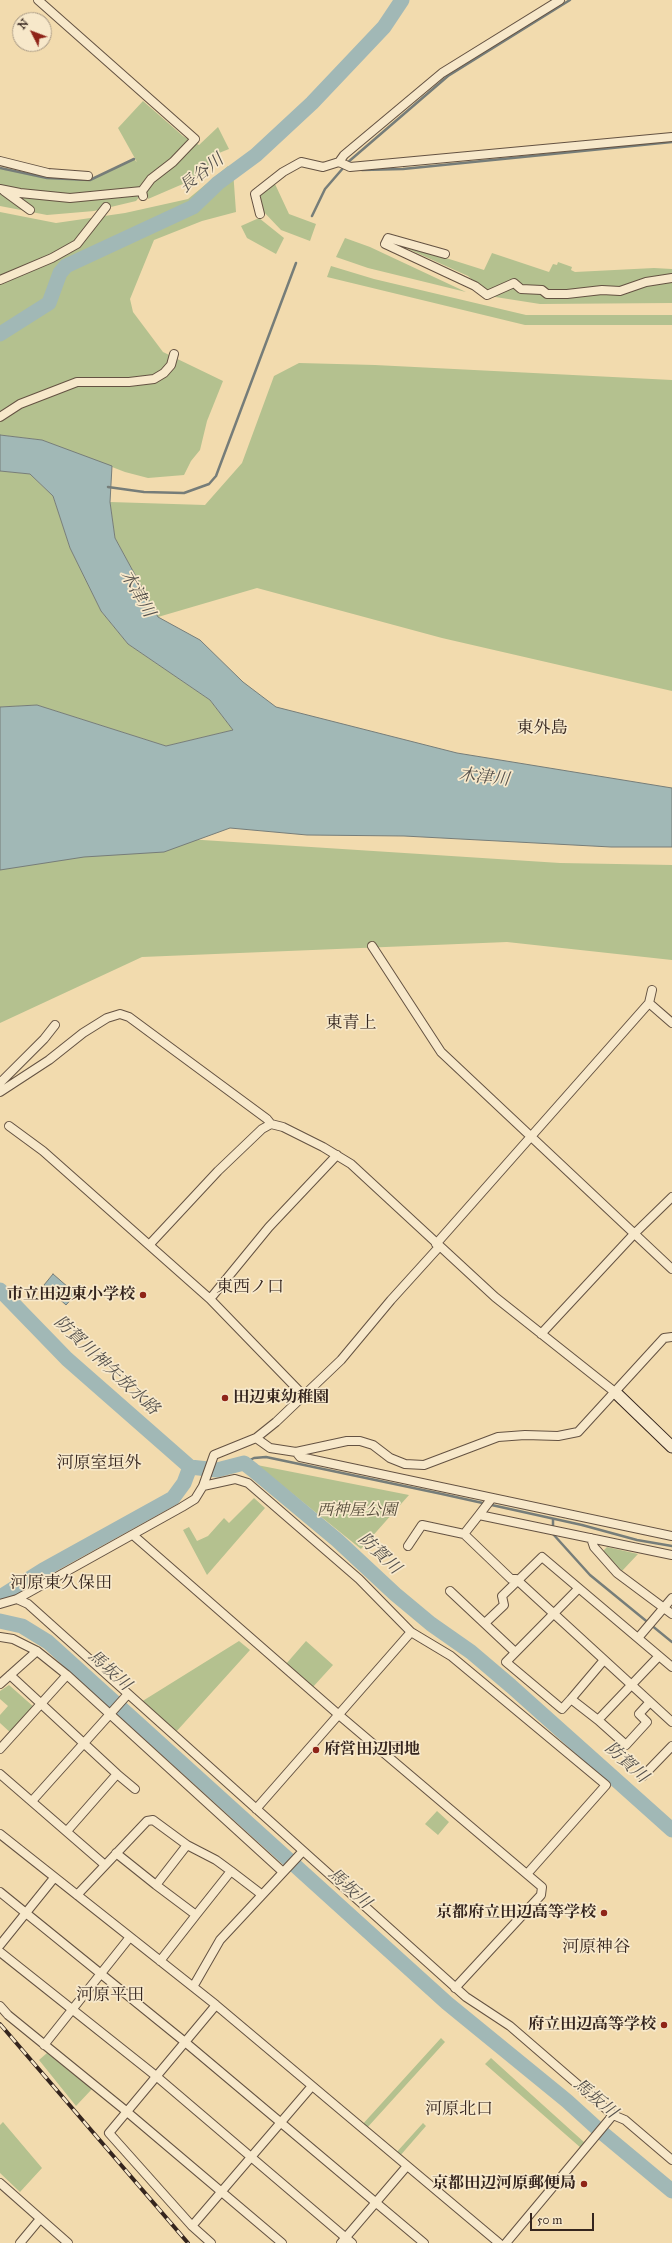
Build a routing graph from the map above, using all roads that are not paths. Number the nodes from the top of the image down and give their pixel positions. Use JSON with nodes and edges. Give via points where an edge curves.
{"nodes":[{"id":1,"x":38,"y":0,"type":"edge"},
{"id":2,"x":560,"y":0,"type":"edge"},
{"id":3,"x":672,"y":138,"type":"edge"},
{"id":4,"x":0,"y":161,"type":"edge"},
{"id":5,"x":339,"y":162,"type":"junction"},
{"id":6,"x":88,"y":176,"type":"dead end"},
{"id":7,"x":0,"y":188,"type":"edge"},
{"id":8,"x":106,"y":207,"type":"dead end"},
{"id":9,"x":30,"y":210,"type":"dead end"},
{"id":10,"x":260,"y":214,"type":"dead end"},
{"id":11,"x":445,"y":254,"type":"dead end"},
{"id":12,"x":672,"y":278,"type":"edge"},
{"id":13,"x":0,"y":280,"type":"edge"},
{"id":14,"x":174,"y":354,"type":"dead end"},
{"id":15,"x":0,"y":417,"type":"edge"},
{"id":16,"x":372,"y":946,"type":"dead end"},
{"id":17,"x":652,"y":990,"type":"dead end"},
{"id":18,"x":649,"y":1003,"type":"junction"},
{"id":19,"x":672,"y":1023,"type":"edge"},
{"id":20,"x":54,"y":1025,"type":"dead end"},
{"id":21,"x":0,"y":1083,"type":"edge"},
{"id":22,"x":0,"y":1092,"type":"edge"},
{"id":23,"x":271,"y":1124,"type":"junction"},
{"id":24,"x":9,"y":1126,"type":"dead end"},
{"id":25,"x":530,"y":1137,"type":"junction"},
{"id":26,"x":337,"y":1156,"type":"junction"},
{"id":27,"x":672,"y":1197,"type":"edge"},
{"id":28,"x":634,"y":1234,"type":"junction"},
{"id":29,"x":150,"y":1244,"type":"junction"},
{"id":30,"x":438,"y":1245,"type":"junction"},
{"id":31,"x":672,"y":1269,"type":"edge"},
{"id":32,"x":210,"y":1299,"type":"junction"},
{"id":33,"x":541,"y":1334,"type":"junction"},
{"id":34,"x":672,"y":1337,"type":"edge"},
{"id":35,"x":616,"y":1393,"type":"junction"},
{"id":36,"x":304,"y":1396,"type":"junction"},
{"id":37,"x":256,"y":1438,"type":"junction"},
{"id":38,"x":672,"y":1447,"type":"edge"},
{"id":39,"x":296,"y":1452,"type":"junction"},
{"id":40,"x":204,"y":1482,"type":"junction"},
{"id":41,"x":492,"y":1498,"type":"junction"},
{"id":42,"x":479,"y":1515,"type":"junction"},
{"id":43,"x":133,"y":1534,"type":"junction"},
{"id":44,"x":464,"y":1534,"type":"junction"},
{"id":45,"x":672,"y":1536,"type":"edge"},
{"id":46,"x":591,"y":1538,"type":"junction"},
{"id":47,"x":408,"y":1546,"type":"dead end"},
{"id":48,"x":672,"y":1555,"type":"edge"},
{"id":49,"x":518,"y":1581,"type":"junction"},
{"id":50,"x":578,"y":1589,"type":"junction"},
{"id":51,"x":450,"y":1591,"type":"dead end"},
{"id":52,"x":17,"y":1598,"type":"junction"},
{"id":53,"x":672,"y":1598,"type":"edge"},
{"id":54,"x":0,"y":1604,"type":"edge"},
{"id":55,"x":664,"y":1608,"type":"junction"},
{"id":56,"x":554,"y":1614,"type":"junction"},
{"id":57,"x":672,"y":1614,"type":"edge"},
{"id":58,"x":485,"y":1623,"type":"junction"},
{"id":59,"x":411,"y":1632,"type":"junction"},
{"id":60,"x":0,"y":1637,"type":"edge"},
{"id":61,"x":638,"y":1638,"type":"junction"},
{"id":62,"x":37,"y":1650,"type":"junction"},
{"id":63,"x":515,"y":1652,"type":"junction"},
{"id":64,"x":659,"y":1656,"type":"junction"},
{"id":65,"x":604,"y":1660,"type":"junction"},
{"id":66,"x":672,"y":1667,"type":"edge"},
{"id":67,"x":10,"y":1675,"type":"junction"},
{"id":68,"x":67,"y":1675,"type":"junction"},
{"id":69,"x":0,"y":1684,"type":"edge"},
{"id":70,"x":632,"y":1685,"type":"junction"},
{"id":71,"x":125,"y":1697,"type":"junction"},
{"id":72,"x":571,"y":1699,"type":"junction"},
{"id":73,"x":650,"y":1702,"type":"junction"},
{"id":74,"x":41,"y":1704,"type":"junction"},
{"id":75,"x":112,"y":1711,"type":"junction"},
{"id":76,"x":339,"y":1715,"type":"junction"},
{"id":77,"x":598,"y":1720,"type":"junction"},
{"id":78,"x":672,"y":1722,"type":"edge"},
{"id":79,"x":84,"y":1743,"type":"junction"},
{"id":80,"x":672,"y":1746,"type":"edge"},
{"id":81,"x":0,"y":1749,"type":"edge"},
{"id":82,"x":0,"y":1774,"type":"edge"},
{"id":83,"x":117,"y":1774,"type":"junction"},
{"id":84,"x":643,"y":1776,"type":"dead end"},
{"id":85,"x":135,"y":1790,"type":"dead end"},
{"id":86,"x":32,"y":1801,"type":"junction"},
{"id":87,"x":256,"y":1809,"type":"junction"},
{"id":88,"x":67,"y":1831,"type":"junction"},
{"id":89,"x":0,"y":1834,"type":"edge"},
{"id":90,"x":187,"y":1845,"type":"junction"},
{"id":91,"x":116,"y":1853,"type":"junction"},
{"id":92,"x":301,"y":1853,"type":"junction"},
{"id":93,"x":105,"y":1865,"type":"junction"},
{"id":94,"x":285,"y":1870,"type":"junction"},
{"id":95,"x":231,"y":1871,"type":"junction"},
{"id":96,"x":527,"y":1874,"type":"junction"},
{"id":97,"x":54,"y":1878,"type":"junction"},
{"id":98,"x":156,"y":1885,"type":"junction"},
{"id":99,"x":0,"y":1892,"type":"edge"},
{"id":100,"x":261,"y":1894,"type":"junction"},
{"id":101,"x":77,"y":1895,"type":"junction"},
{"id":102,"x":26,"y":1913,"type":"junction"},
{"id":103,"x":196,"y":1915,"type":"junction"},
{"id":104,"x":130,"y":1937,"type":"junction"},
{"id":105,"x":0,"y":1945,"type":"edge"},
{"id":106,"x":0,"y":1952,"type":"edge"},
{"id":107,"x":160,"y":1961,"type":"junction"},
{"id":108,"x":101,"y":1974,"type":"junction"},
{"id":109,"x":193,"y":1987,"type":"junction"},
{"id":110,"x":455,"y":1988,"type":"junction"},
{"id":111,"x":216,"y":2005,"type":"junction"},
{"id":112,"x":0,"y":2006,"type":"edge"},
{"id":113,"x":73,"y":2009,"type":"junction"},
{"id":114,"x":185,"y":2042,"type":"junction"},
{"id":115,"x":44,"y":2045,"type":"junction"},
{"id":116,"x":156,"y":2076,"type":"junction"},
{"id":117,"x":312,"y":2086,"type":"junction"},
{"id":118,"x":126,"y":2111,"type":"junction"},
{"id":119,"x":613,"y":2115,"type":"junction"},
{"id":120,"x":281,"y":2123,"type":"junction"},
{"id":121,"x":251,"y":2158,"type":"junction"},
{"id":122,"x":672,"y":2160,"type":"edge"},
{"id":123,"x":407,"y":2166,"type":"junction"},
{"id":124,"x":0,"y":2184,"type":"edge"},
{"id":125,"x":222,"y":2192,"type":"junction"},
{"id":126,"x":376,"y":2202,"type":"junction"},
{"id":127,"x":40,"y":2219,"type":"junction"},
{"id":128,"x":192,"y":2226,"type":"junction"},
{"id":129,"x":347,"y":2241,"type":"edge"},
{"id":130,"x":20,"y":2243,"type":"edge"},
{"id":131,"x":68,"y":2243,"type":"edge"},
{"id":132,"x":211,"y":2243,"type":"edge"},
{"id":133,"x":282,"y":2243,"type":"edge"},
{"id":134,"x":424,"y":2243,"type":"edge"},
{"id":135,"x":499,"y":2243,"type":"edge"},
{"id":136,"x":506,"y":2243,"type":"edge"}],
"edges":[{"from":1,"to":7,"type":"street","via":[[194,139],[173,162],[151,179],[143,193],[70,198]]},
{"from":2,"to":5,"type":"street","via":[[442,73],[344,155]]},
{"from":3,"to":5,"type":"street","via":[[350,167]]},
{"from":4,"to":6,"type":"street","via":[[48,173]]},
{"from":5,"to":10,"type":"street","via":[[323,167],[301,162],[283,172],[255,194]]},
{"from":7,"to":9,"type":"street"},
{"from":8,"to":13,"type":"street","via":[[77,244],[52,258]]},
{"from":11,"to":12,"type":"street","via":[[388,238],[385,244],[475,286],[488,295],[514,283],[521,289],[542,290],[547,294],[567,294],[602,290],[620,291],[646,282]]},
{"from":14,"to":15,"type":"street","via":[[171,366],[154,379],[129,382],[77,382],[20,404]]},
{"from":16,"to":25,"type":"street","via":[[441,1052]]},
{"from":17,"to":18,"type":"street"},
{"from":18,"to":19,"type":"street"},
{"from":18,"to":25,"type":"street"},
{"from":20,"to":21,"type":"street","via":[[44,1039]]},
{"from":22,"to":23,"type":"street","via":[[107,1018],[120,1014],[129,1017]]},
{"from":23,"to":26,"type":"street","via":[[283,1127]]},
{"from":23,"to":29,"type":"street","via":[[262,1129],[218,1171]]},
{"from":24,"to":29,"type":"street","via":[[43,1151]]},
{"from":25,"to":28,"type":"street"},
{"from":25,"to":30,"type":"street"},
{"from":26,"to":30,"type":"street","via":[[351,1164]]},
{"from":26,"to":32,"type":"street","via":[[269,1227]]},
{"from":27,"to":28,"type":"street"},
{"from":28,"to":31,"type":"street"},
{"from":28,"to":33,"type":"street"},
{"from":29,"to":32,"type":"street"},
{"from":30,"to":33,"type":"street","via":[[495,1297]]},
{"from":30,"to":36,"type":"street","via":[[341,1360]]},
{"from":32,"to":36,"type":"street"},
{"from":33,"to":35,"type":"street"},
{"from":34,"to":35,"type":"street","via":[[664,1338]]},
{"from":35,"to":38,"type":"street"},
{"from":35,"to":39,"type":"street","via":[[578,1432],[558,1436],[498,1437],[424,1465],[405,1464],[360,1441],[348,1441]]},
{"from":36,"to":37,"type":"street"},
{"from":37,"to":39,"type":"street","via":[[270,1448]]},
{"from":37,"to":40,"type":"street","via":[[214,1455]]},
{"from":39,"to":41,"type":"street","via":[[300,1457]]},
{"from":40,"to":43,"type":"street","via":[[195,1498]]},
{"from":40,"to":59,"type":"street","via":[[235,1479],[248,1482],[359,1579]]},
{"from":41,"to":42,"type":"street"},
{"from":41,"to":45,"type":"street"},
{"from":42,"to":44,"type":"street"},
{"from":42,"to":46,"type":"street"},
{"from":43,"to":52,"type":"street"},
{"from":43,"to":76,"type":"street"},
{"from":44,"to":47,"type":"street","via":[[422,1525]]},
{"from":44,"to":49,"type":"street","via":[[511,1579]]},
{"from":46,"to":48,"type":"street"},
{"from":46,"to":55,"type":"street","via":[[594,1547],[617,1573]]},
{"from":49,"to":50,"type":"street","via":[[542,1557]]},
{"from":49,"to":56,"type":"street"},
{"from":49,"to":58,"type":"street","via":[[502,1596],[504,1605]]},
{"from":50,"to":56,"type":"street"},
{"from":50,"to":61,"type":"street"},
{"from":51,"to":58,"type":"street"},
{"from":52,"to":54,"type":"street"},
{"from":52,"to":71,"type":"street","via":[[28,1604]]},
{"from":53,"to":55,"type":"street"},
{"from":55,"to":57,"type":"street"},
{"from":55,"to":61,"type":"street"},
{"from":56,"to":63,"type":"street"},
{"from":56,"to":65,"type":"street"},
{"from":58,"to":63,"type":"street"},
{"from":59,"to":76,"type":"street"},
{"from":59,"to":96,"type":"street","via":[[451,1656],[606,1785]]},
{"from":60,"to":62,"type":"street","via":[[13,1639]]},
{"from":61,"to":64,"type":"street"},
{"from":62,"to":67,"type":"street"},
{"from":62,"to":68,"type":"street"},
{"from":63,"to":72,"type":"street","via":[[506,1662],[562,1709]]},
{"from":64,"to":66,"type":"street"},
{"from":64,"to":70,"type":"street"},
{"from":65,"to":70,"type":"street"},
{"from":65,"to":72,"type":"street"},
{"from":67,"to":69,"type":"street"},
{"from":67,"to":74,"type":"street"},
{"from":68,"to":74,"type":"street"},
{"from":68,"to":75,"type":"street"},
{"from":70,"to":73,"type":"street"},
{"from":70,"to":77,"type":"street"},
{"from":71,"to":75,"type":"street"},
{"from":71,"to":87,"type":"street"},
{"from":72,"to":77,"type":"street"},
{"from":73,"to":77,"type":"street","via":[[639,1714],[647,1722],[626,1744]]},
{"from":73,"to":78,"type":"street"},
{"from":74,"to":79,"type":"street"},
{"from":74,"to":81,"type":"street"},
{"from":75,"to":79,"type":"street"},
{"from":75,"to":94,"type":"street"},
{"from":76,"to":87,"type":"street"},
{"from":76,"to":96,"type":"street"},
{"from":79,"to":83,"type":"street"},
{"from":79,"to":86,"type":"street"},
{"from":80,"to":84,"type":"street"},
{"from":82,"to":86,"type":"street"},
{"from":83,"to":85,"type":"street"},
{"from":83,"to":88,"type":"street"},
{"from":86,"to":88,"type":"street"},
{"from":87,"to":92,"type":"street"},
{"from":88,"to":93,"type":"street"},
{"from":89,"to":97,"type":"street"},
{"from":90,"to":91,"type":"street","via":[[153,1820],[147,1821]]},
{"from":90,"to":95,"type":"street"},
{"from":90,"to":98,"type":"street"},
{"from":91,"to":93,"type":"street"},
{"from":91,"to":98,"type":"street"},
{"from":92,"to":94,"type":"street"},
{"from":92,"to":110,"type":"street"},
{"from":93,"to":101,"type":"street"},
{"from":94,"to":100,"type":"street"},
{"from":95,"to":100,"type":"street"},
{"from":95,"to":103,"type":"street"},
{"from":96,"to":110,"type":"street","via":[[542,1887],[541,1895]]},
{"from":97,"to":101,"type":"street"},
{"from":97,"to":102,"type":"street"},
{"from":98,"to":103,"type":"street"},
{"from":99,"to":102,"type":"street"},
{"from":100,"to":109,"type":"street","via":[[220,1940]]},
{"from":101,"to":104,"type":"street"},
{"from":102,"to":105,"type":"street"},
{"from":102,"to":108,"type":"street"},
{"from":103,"to":107,"type":"street"},
{"from":104,"to":107,"type":"street"},
{"from":104,"to":108,"type":"street"},
{"from":106,"to":113,"type":"street"},
{"from":107,"to":109,"type":"street"},
{"from":108,"to":113,"type":"street"},
{"from":108,"to":114,"type":"street"},
{"from":109,"to":111,"type":"street"},
{"from":110,"to":119,"type":"street","via":[[510,2026]]},
{"from":111,"to":114,"type":"street"},
{"from":111,"to":117,"type":"street"},
{"from":112,"to":115,"type":"street"},
{"from":113,"to":115,"type":"street"},
{"from":113,"to":116,"type":"street"},
{"from":114,"to":116,"type":"street"},
{"from":114,"to":120,"type":"street"},
{"from":115,"to":118,"type":"street"},
{"from":116,"to":118,"type":"street"},
{"from":116,"to":121,"type":"street"},
{"from":117,"to":120,"type":"street"},
{"from":117,"to":123,"type":"street"},
{"from":118,"to":125,"type":"street"},
{"from":118,"to":128,"type":"street","via":[[109,2133]]},
{"from":119,"to":122,"type":"street","via":[[625,2120]]},
{"from":119,"to":136,"type":"street"},
{"from":120,"to":121,"type":"street"},
{"from":120,"to":126,"type":"street"},
{"from":121,"to":125,"type":"street"},
{"from":121,"to":129,"type":"street"},
{"from":123,"to":126,"type":"street"},
{"from":123,"to":135,"type":"street"},
{"from":124,"to":127,"type":"street"},
{"from":125,"to":128,"type":"street"},
{"from":125,"to":133,"type":"street"},
{"from":126,"to":129,"type":"street"},
{"from":126,"to":134,"type":"street"},
{"from":127,"to":130,"type":"street"},
{"from":127,"to":131,"type":"street"},
{"from":128,"to":132,"type":"street"}]}
